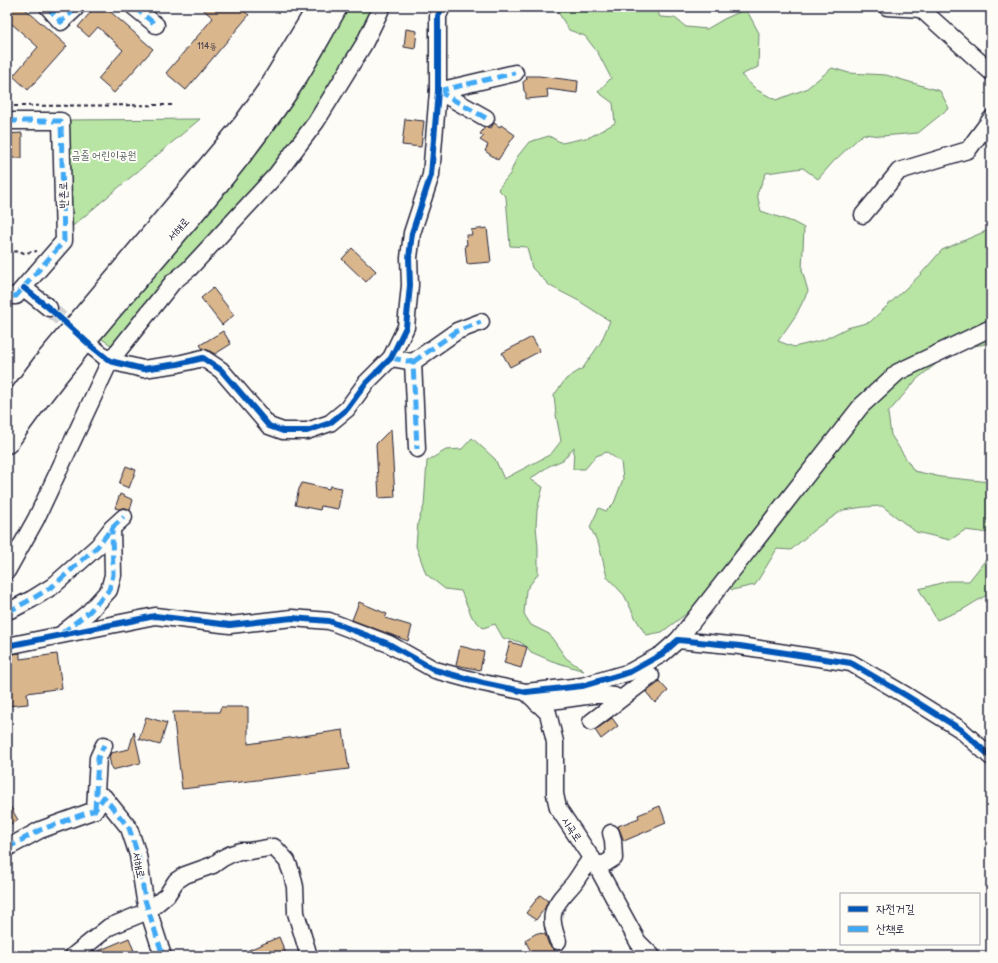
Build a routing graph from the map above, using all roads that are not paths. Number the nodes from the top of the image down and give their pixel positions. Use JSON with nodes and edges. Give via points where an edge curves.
{"nodes":[{"id":1,"x":48,"y":7,"type":"edge"},
{"id":2,"x":134,"y":7,"type":"edge"},
{"id":3,"x":318,"y":7,"type":"edge"},
{"id":4,"x":336,"y":7,"type":"edge"},
{"id":5,"x":382,"y":7,"type":"edge"},
{"id":6,"x":442,"y":7,"type":"edge"},
{"id":7,"x":887,"y":7,"type":"edge"},
{"id":8,"x":923,"y":8,"type":"edge"},
{"id":9,"x":75,"y":10,"type":"dead end"},
{"id":10,"x":156,"y":25,"type":"dead end"},
{"id":11,"x":991,"y":72,"type":"edge"},
{"id":12,"x":515,"y":73,"type":"dead end"},
{"id":13,"x":438,"y":91,"type":"junction"},
{"id":14,"x":486,"y":118,"type":"dead end"},
{"id":15,"x":991,"y":119,"type":"edge"},
{"id":16,"x":7,"y":121,"type":"edge"},
{"id":17,"x":863,"y":215,"type":"dead end"},
{"id":18,"x":24,"y":288,"type":"junction"},
{"id":19,"x":7,"y":296,"type":"edge"},
{"id":20,"x":49,"y":308,"type":"tunnel mouth"},
{"id":21,"x":481,"y":322,"type":"dead end"},
{"id":22,"x":991,"y":328,"type":"edge"},
{"id":23,"x":90,"y":345,"type":"tunnel mouth"},
{"id":24,"x":391,"y":358,"type":"junction"},
{"id":25,"x":110,"y":361,"type":"junction"},
{"id":26,"x":413,"y":362,"type":"junction"},
{"id":27,"x":7,"y":414,"type":"edge"},
{"id":28,"x":7,"y":442,"type":"edge"},
{"id":29,"x":417,"y":449,"type":"dead end"},
{"id":30,"x":124,"y":517,"type":"dead end"},
{"id":31,"x":112,"y":528,"type":"junction"},
{"id":32,"x":7,"y":571,"type":"edge"},
{"id":33,"x":7,"y":611,"type":"edge"},
{"id":34,"x":60,"y":635,"type":"junction"},
{"id":35,"x":678,"y":640,"type":"junction"},
{"id":36,"x":7,"y":646,"type":"edge"},
{"id":37,"x":651,"y":676,"type":"dead end"},
{"id":38,"x":532,"y":698,"type":"junction"},
{"id":39,"x":620,"y":699,"type":"junction"},
{"id":40,"x":591,"y":722,"type":"dead end"},
{"id":41,"x":104,"y":745,"type":"dead end"},
{"id":42,"x":991,"y":757,"type":"edge"},
{"id":43,"x":95,"y":810,"type":"junction"},
{"id":44,"x":611,"y":833,"type":"dead end"},
{"id":45,"x":7,"y":848,"type":"edge"},
{"id":46,"x":594,"y":861,"type":"junction"},
{"id":47,"x":148,"y":911,"type":"junction"},
{"id":48,"x":558,"y":941,"type":"dead end"},
{"id":49,"x":73,"y":956,"type":"edge"},
{"id":50,"x":163,"y":956,"type":"edge"},
{"id":51,"x":310,"y":956,"type":"edge"},
{"id":52,"x":652,"y":956,"type":"edge"}],
"edges":[{"from":1,"to":9,"type":"street","via":[[61,22]]},
{"from":2,"to":10,"type":"street"},
{"from":3,"to":27,"type":"highway","name":"서해로","via":[[268,91],[244,125],[44,364]]},
{"from":4,"to":28,"type":"highway","name":"서해로","via":[[293,82],[238,158],[61,369]]},
{"from":5,"to":25,"type":"street","via":[[364,44],[316,122],[276,175],[189,269],[173,282]]},
{"from":6,"to":13,"type":"street","via":[[438,16]]},
{"from":7,"to":8,"type":"street"},
{"from":8,"to":11,"type":"street"},
{"from":12,"to":13,"type":"street"},
{"from":13,"to":14,"type":"street"},
{"from":13,"to":24,"type":"street","via":[[431,175],[412,233],[406,327]]},
{"from":15,"to":17,"type":"street","via":[[968,150],[899,171]]},
{"from":16,"to":18,"type":"street","name":"반촌로","via":[[61,121],[64,241]]},
{"from":18,"to":19,"type":"street","name":"반촌로","via":[[16,296]]},
{"from":18,"to":20,"type":"street"},
{"from":21,"to":26,"type":"street","via":[[457,331]]},
{"from":22,"to":35,"type":"street","via":[[898,372],[861,406]]},
{"from":23,"to":25,"type":"street"},
{"from":24,"to":25,"type":"street","via":[[366,383],[347,409],[330,422],[307,431],[282,431],[269,426],[221,370],[203,358],[143,369]]},
{"from":24,"to":26,"type":"street"},
{"from":25,"to":32,"type":"street","via":[[36,519]]},
{"from":26,"to":29,"type":"street"},
{"from":30,"to":31,"type":"street"},
{"from":31,"to":33,"type":"street","via":[[98,546],[53,586]]},
{"from":31,"to":34,"type":"street","via":[[113,575],[109,590],[90,612]]},
{"from":34,"to":36,"type":"street"},
{"from":34,"to":38,"type":"street","via":[[155,616],[230,625],[292,618],[329,621],[389,644],[435,670]]},
{"from":35,"to":38,"type":"street","via":[[662,654],[630,672]]},
{"from":35,"to":42,"type":"street","via":[[740,646],[851,663],[960,730]]},
{"from":37,"to":39,"type":"street"},
{"from":38,"to":39,"type":"street","via":[[606,695]]},
{"from":38,"to":46,"type":"street","name":"시곡로","via":[[548,713],[555,742],[555,794],[558,808]]},
{"from":39,"to":40,"type":"street"},
{"from":41,"to":43,"type":"street","via":[[98,758]]},
{"from":43,"to":45,"type":"street","name":"서해로","via":[[40,830]]},
{"from":43,"to":47,"type":"street","name":"서해로","via":[[104,797],[129,828],[138,855]]},
{"from":44,"to":46,"type":"street","via":[[614,858],[606,863]]},
{"from":46,"to":48,"type":"street","via":[[588,862],[556,905],[552,914]]},
{"from":46,"to":52,"type":"street","name":"시곡로","via":[[638,942]]},
{"from":47,"to":49,"type":"street","via":[[108,927]]},
{"from":47,"to":50,"type":"street","name":"서해로"},
{"from":47,"to":51,"type":"street","via":[[185,875],[213,865],[231,854],[274,847],[286,861],[292,874],[296,913]]}]}
